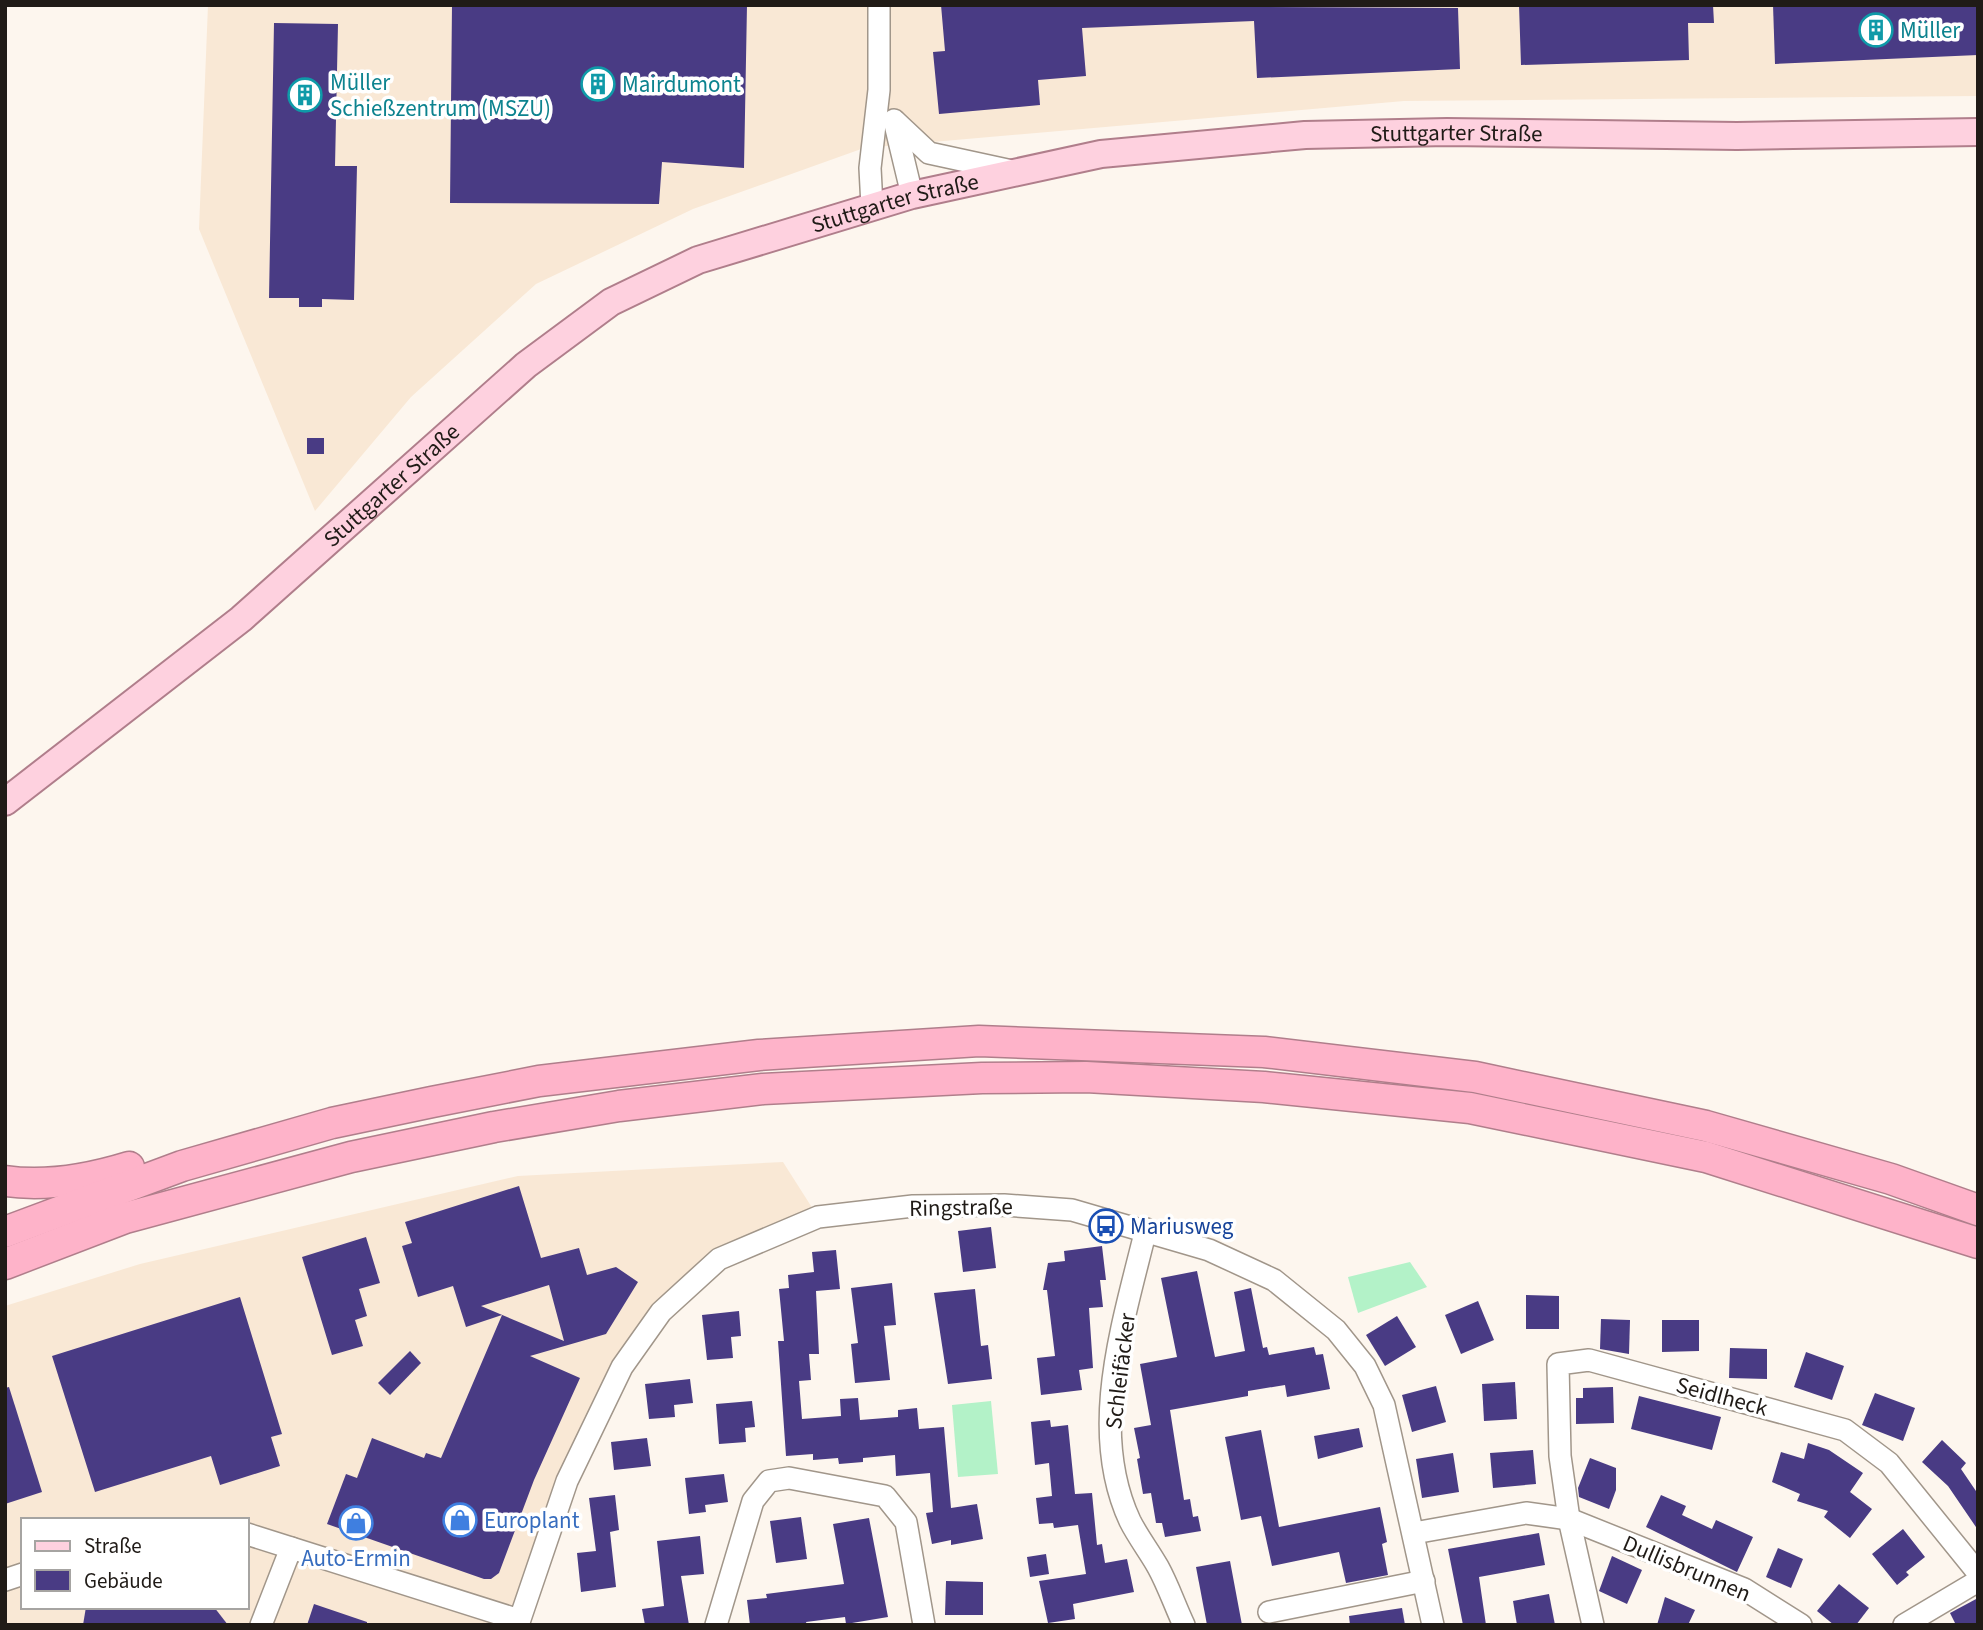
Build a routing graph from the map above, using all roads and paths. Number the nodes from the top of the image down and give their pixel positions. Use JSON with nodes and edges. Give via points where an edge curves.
{"nodes":[{"id":1,"x":879,"y":5,"type":"edge"},
{"id":2,"x":879,"y":90,"type":"junction"},
{"id":3,"x":895,"y":122,"type":"junction"},
{"id":4,"x":1978,"y":132,"type":"edge"},
{"id":5,"x":1014,"y":172,"type":"junction"},
{"id":6,"x":912,"y":195,"type":"junction"},
{"id":7,"x":872,"y":206,"type":"junction"},
{"id":8,"x":5,"y":802,"type":"edge"},
{"id":9,"x":182,"y":1166,"type":"junction"},
{"id":10,"x":5,"y":1181,"type":"edge"},
{"id":11,"x":1978,"y":1210,"type":"edge"},
{"id":12,"x":1146,"y":1229,"type":"junction"},
{"id":13,"x":5,"y":1232,"type":"edge"},
{"id":14,"x":1978,"y":1242,"type":"edge"},
{"id":15,"x":5,"y":1264,"type":"edge"},
{"id":16,"x":1569,"y":1519,"type":"junction"},
{"id":17,"x":1414,"y":1533,"type":"junction"},
{"id":18,"x":248,"y":1534,"type":"edge"},
{"id":19,"x":291,"y":1548,"type":"junction"},
{"id":20,"x":1978,"y":1573,"type":"edge"},
{"id":21,"x":1424,"y":1581,"type":"junction"},
{"id":22,"x":1978,"y":1581,"type":"edge"},
{"id":23,"x":1269,"y":1612,"type":"dead end"},
{"id":24,"x":518,"y":1623,"type":"edge"},
{"id":25,"x":261,"y":1625,"type":"edge"},
{"id":26,"x":716,"y":1625,"type":"edge"},
{"id":27,"x":924,"y":1625,"type":"edge"},
{"id":28,"x":1184,"y":1625,"type":"edge"},
{"id":29,"x":1433,"y":1625,"type":"edge"},
{"id":30,"x":1593,"y":1625,"type":"edge"},
{"id":31,"x":1801,"y":1625,"type":"edge"},
{"id":32,"x":1904,"y":1625,"type":"edge"}],
"edges":[{"from":1,"to":2,"type":"street"},
{"from":2,"to":3,"type":"street"},
{"from":2,"to":7,"type":"street","via":[[870,168]]},
{"from":3,"to":5,"type":"street","via":[[929,153]]},
{"from":3,"to":6,"type":"street"},
{"from":4,"to":5,"type":"main road","name":"Stuttgarter Straße","via":[[1306,135],[1101,154]]},
{"from":5,"to":6,"type":"main road","name":"Stuttgarter Straße"},
{"from":6,"to":7,"type":"main road","name":"Stuttgarter Straße"},
{"from":7,"to":8,"type":"main road","name":"Stuttgarter Straße","via":[[698,260],[611,302],[526,365],[241,619]]},
{"from":9,"to":10,"type":"highway","via":[[130,1167],[99,1177],[53,1182]]},
{"from":9,"to":11,"type":"highway","via":[[332,1123],[539,1082],[759,1055],[979,1041],[1041,1042],[1264,1052],[1475,1077],[1706,1126]]},
{"from":9,"to":13,"type":"highway"},
{"from":12,"to":17,"type":"street","name":"Ringstraße","via":[[1209,1250],[1274,1280],[1336,1330],[1365,1366],[1384,1405]]},
{"from":12,"to":24,"type":"street","name":"Ringstraße","via":[[1064,1209],[913,1206],[818,1217],[719,1259],[661,1312],[622,1367],[567,1481]]},
{"from":12,"to":28,"type":"street","name":"Schleifäcker","via":[[1116,1358],[1110,1416],[1112,1452],[1130,1520]]},
{"from":14,"to":15,"type":"highway","via":[[1706,1157],[1469,1108],[1264,1087],[1051,1077],[763,1089],[494,1127],[351,1157],[125,1218]]},
{"from":16,"to":17,"type":"street","name":"Dullisbrunnen","via":[[1526,1513]]},
{"from":16,"to":20,"type":"street","name":"Seidlheck","via":[[1560,1456],[1558,1364],[1589,1360],[1845,1430],[1889,1464]]},
{"from":16,"to":30,"type":"street"},
{"from":16,"to":31,"type":"street","name":"Dullisbrunnen","via":[[1744,1589]]},
{"from":17,"to":21,"type":"street","name":"Ringstraße"},
{"from":18,"to":19,"type":"street"},
{"from":19,"to":24,"type":"street"},
{"from":19,"to":25,"type":"street"},
{"from":21,"to":23,"type":"street"},
{"from":21,"to":29,"type":"street","name":"Ringstraße"},
{"from":22,"to":32,"type":"street"},
{"from":26,"to":27,"type":"street","via":[[753,1502],[769,1481],[789,1478],[885,1496],[906,1522]]}]}
